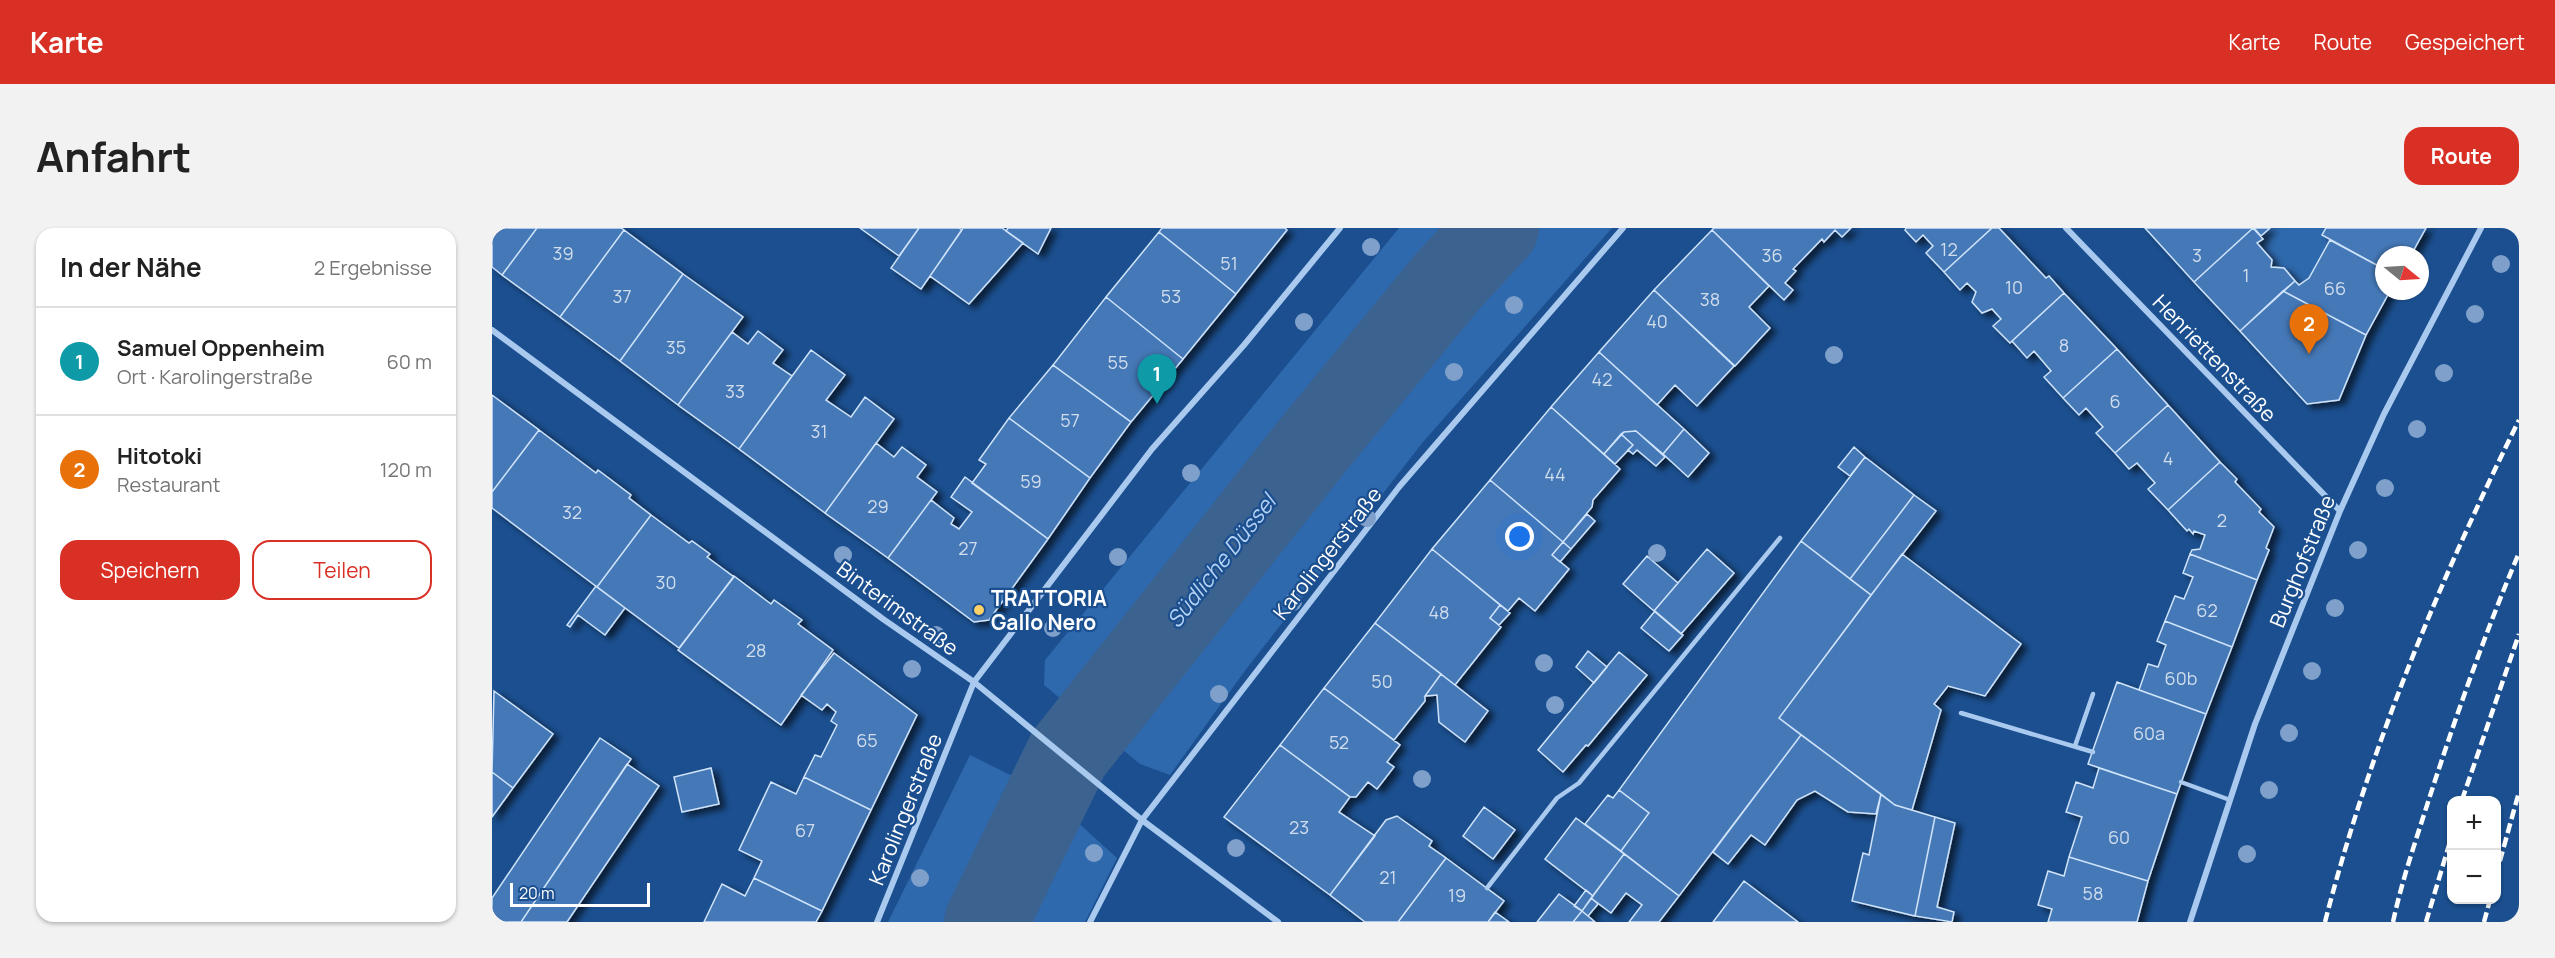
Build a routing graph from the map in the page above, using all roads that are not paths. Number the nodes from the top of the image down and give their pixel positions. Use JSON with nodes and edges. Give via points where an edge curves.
{"nodes":[{"id":1,"x":1340,"y":228,"type":"edge"},
{"id":2,"x":1623,"y":228,"type":"edge"},
{"id":3,"x":2066,"y":228,"type":"edge"},
{"id":4,"x":2481,"y":228,"type":"edge"},
{"id":5,"x":492,"y":330,"type":"edge"},
{"id":6,"x":2340,"y":511,"type":"junction"},
{"id":7,"x":1780,"y":538,"type":"dead end"},
{"id":8,"x":974,"y":682,"type":"junction"},
{"id":9,"x":2093,"y":694,"type":"dead end"},
{"id":10,"x":1961,"y":713,"type":"dead end"},
{"id":11,"x":2075,"y":746,"type":"junction"},
{"id":12,"x":2093,"y":752,"type":"dead end"},
{"id":13,"x":2181,"y":782,"type":"dead end"},
{"id":14,"x":2230,"y":800,"type":"junction"},
{"id":15,"x":1142,"y":820,"type":"junction"},
{"id":16,"x":1487,"y":888,"type":"dead end"},
{"id":17,"x":877,"y":922,"type":"edge"},
{"id":18,"x":1090,"y":922,"type":"edge"},
{"id":19,"x":1278,"y":922,"type":"edge"},
{"id":20,"x":2190,"y":922,"type":"edge"}],
"edges":[{"from":1,"to":8,"type":"street","name":"Karolingerstraße","via":[[1152,449]]},
{"from":2,"to":15,"type":"street","name":"Karolingerstraße","via":[[1399,488]]},
{"from":3,"to":6,"type":"street","name":"Henriettenstraße"},
{"from":4,"to":6,"type":"street","name":"Burghofstraße","via":[[2384,414]]},
{"from":5,"to":8,"type":"street","name":"Binterimstraße"},
{"from":6,"to":14,"type":"street","name":"Burghofstraße","via":[[2254,724]]},
{"from":7,"to":16,"type":"lane","via":[[1580,783],[1557,798]]},
{"from":8,"to":15,"type":"street","name":"Binterimstraße"},
{"from":8,"to":17,"type":"street","name":"Karolingerstraße"},
{"from":9,"to":11,"type":"lane"},
{"from":10,"to":11,"type":"lane"},
{"from":11,"to":12,"type":"lane"},
{"from":13,"to":14,"type":"lane"},
{"from":14,"to":20,"type":"street","name":"Burghofstraße"},
{"from":15,"to":18,"type":"street","name":"Karolingerstraße"},
{"from":15,"to":19,"type":"street","name":"Binterimstraße"}]}
